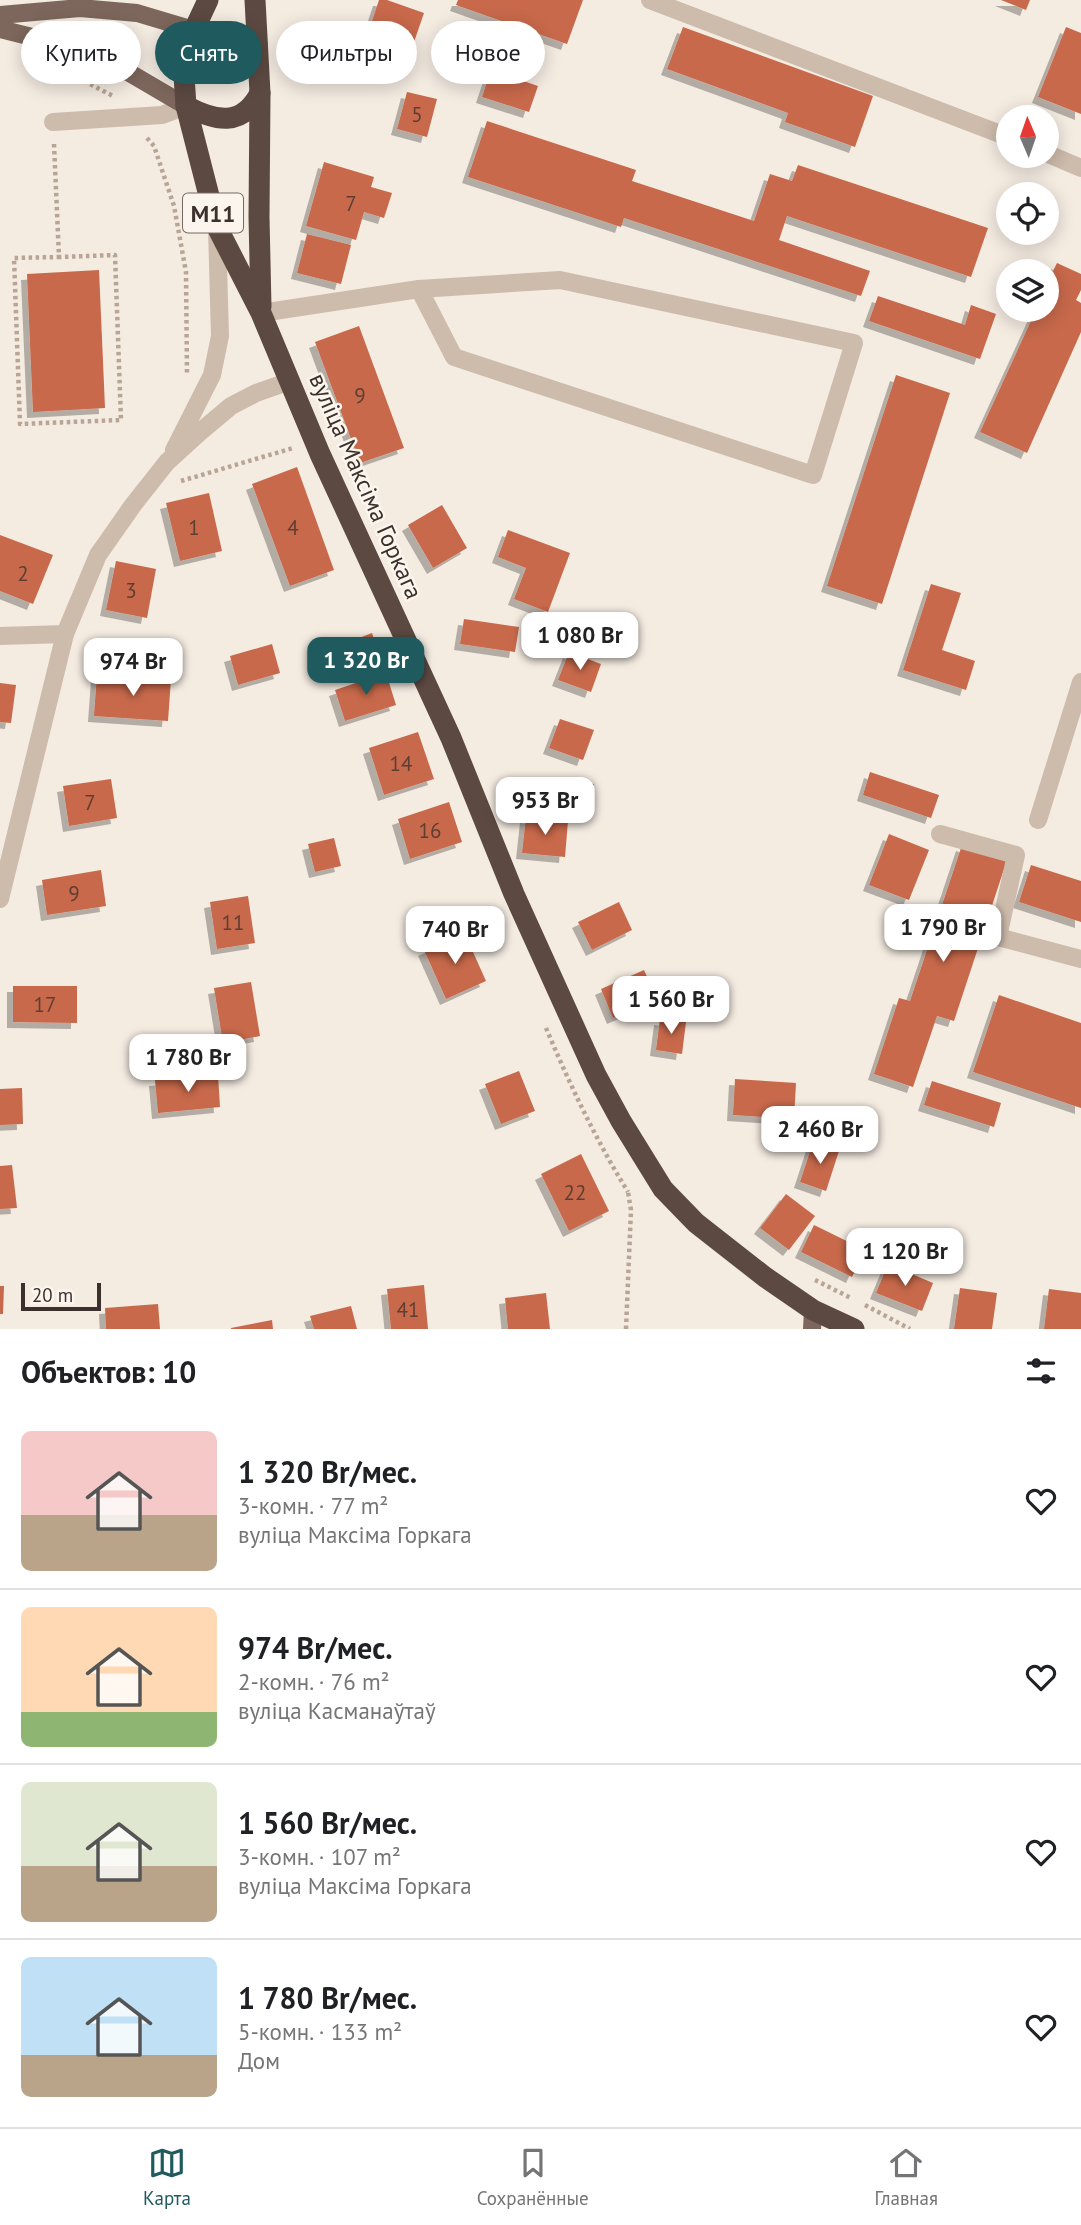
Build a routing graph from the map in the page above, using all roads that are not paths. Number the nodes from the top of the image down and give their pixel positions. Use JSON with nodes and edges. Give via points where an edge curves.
{"nodes":[{"id":1,"x":136,"y":0,"type":"edge"},
{"id":2,"x":208,"y":0,"type":"edge"},
{"id":3,"x":255,"y":0,"type":"edge"},
{"id":4,"x":650,"y":0,"type":"edge"},
{"id":5,"x":80,"y":8,"type":"junction"},
{"id":6,"x":0,"y":15,"type":"edge"},
{"id":7,"x":164,"y":21,"type":"edge"},
{"id":8,"x":198,"y":21,"type":"edge"},
{"id":9,"x":256,"y":21,"type":"edge"},
{"id":10,"x":0,"y":30,"type":"edge"},
{"id":11,"x":185,"y":84,"type":"edge"},
{"id":12,"x":259,"y":84,"type":"edge"},
{"id":13,"x":260,"y":93,"type":"junction"},
{"id":14,"x":186,"y":106,"type":"junction"},
{"id":15,"x":53,"y":122,"type":"road end"},
{"id":16,"x":996,"y":132,"type":"edge"},
{"id":17,"x":1059,"y":158,"type":"edge"},
{"id":18,"x":1081,"y":167,"type":"edge"},
{"id":19,"x":217,"y":227,"type":"junction"},
{"id":20,"x":419,"y":289,"type":"junction"},
{"id":21,"x":261,"y":313,"type":"junction"},
{"id":22,"x":290,"y":382,"type":"junction"},
{"id":23,"x":167,"y":462,"type":"junction"},
{"id":24,"x":65,"y":634,"type":"junction"},
{"id":25,"x":0,"y":636,"type":"edge"},
{"id":26,"x":1081,"y":682,"type":"edge"},
{"id":27,"x":1073,"y":738,"type":"edge"},
{"id":28,"x":1038,"y":820,"type":"dead end"},
{"id":29,"x":940,"y":834,"type":"dead end"},
{"id":30,"x":0,"y":899,"type":"edge"},
{"id":31,"x":1081,"y":959,"type":"edge"},
{"id":32,"x":812,"y":1320,"type":"edge"},
{"id":33,"x":854,"y":1329,"type":"edge"}],
"edges":[{"from":1,"to":5,"type":"main road"},
{"from":2,"to":8,"type":"highway","number":"М11"},
{"from":3,"to":9,"type":"highway","number":"М11"},
{"from":4,"to":16,"type":"street"},
{"from":5,"to":6,"type":"main road"},
{"from":5,"to":7,"type":"main road","via":[[137,13]]},
{"from":10,"to":14,"type":"main road","via":[[44,40],[128,72]]},
{"from":11,"to":14,"type":"highway","number":"М11"},
{"from":12,"to":13,"type":"highway","number":"М11"},
{"from":13,"to":14,"type":"highway","via":[[240,115],[226,118],[208,117]]},
{"from":13,"to":21,"type":"highway","name":"вуліца Максіма Горкага","number":"М11"},
{"from":14,"to":15,"type":"street","via":[[162,115]]},
{"from":14,"to":19,"type":"highway","name":"вуліца Максіма Горкага","number":"М11"},
{"from":17,"to":18,"type":"street"},
{"from":19,"to":21,"type":"highway","name":"вуліца Максіма Горкага","number":"М11"},
{"from":19,"to":23,"type":"street","via":[[220,336],[212,375]]},
{"from":20,"to":20,"type":"street","via":[[560,280],[855,344],[813,475],[454,357]]},
{"from":20,"to":21,"type":"street"},
{"from":21,"to":22,"type":"highway","name":"вуліца Максіма Горкага","number":"М11"},
{"from":22,"to":23,"type":"street","via":[[231,406]]},
{"from":22,"to":32,"type":"highway","name":"вуліца Максіма Горкага","number":"М11","via":[[446,726],[514,894],[621,1121],[663,1189],[696,1223]]},
{"from":23,"to":24,"type":"street","via":[[98,555]]},
{"from":24,"to":25,"type":"street"},
{"from":24,"to":30,"type":"street"},
{"from":26,"to":27,"type":"street"},
{"from":27,"to":28,"type":"street"},
{"from":29,"to":31,"type":"street","via":[[1016,855],[998,937]]},
{"from":32,"to":33,"type":"highway","name":"вуліца Максіма Горкага","number":"М11"}]}
